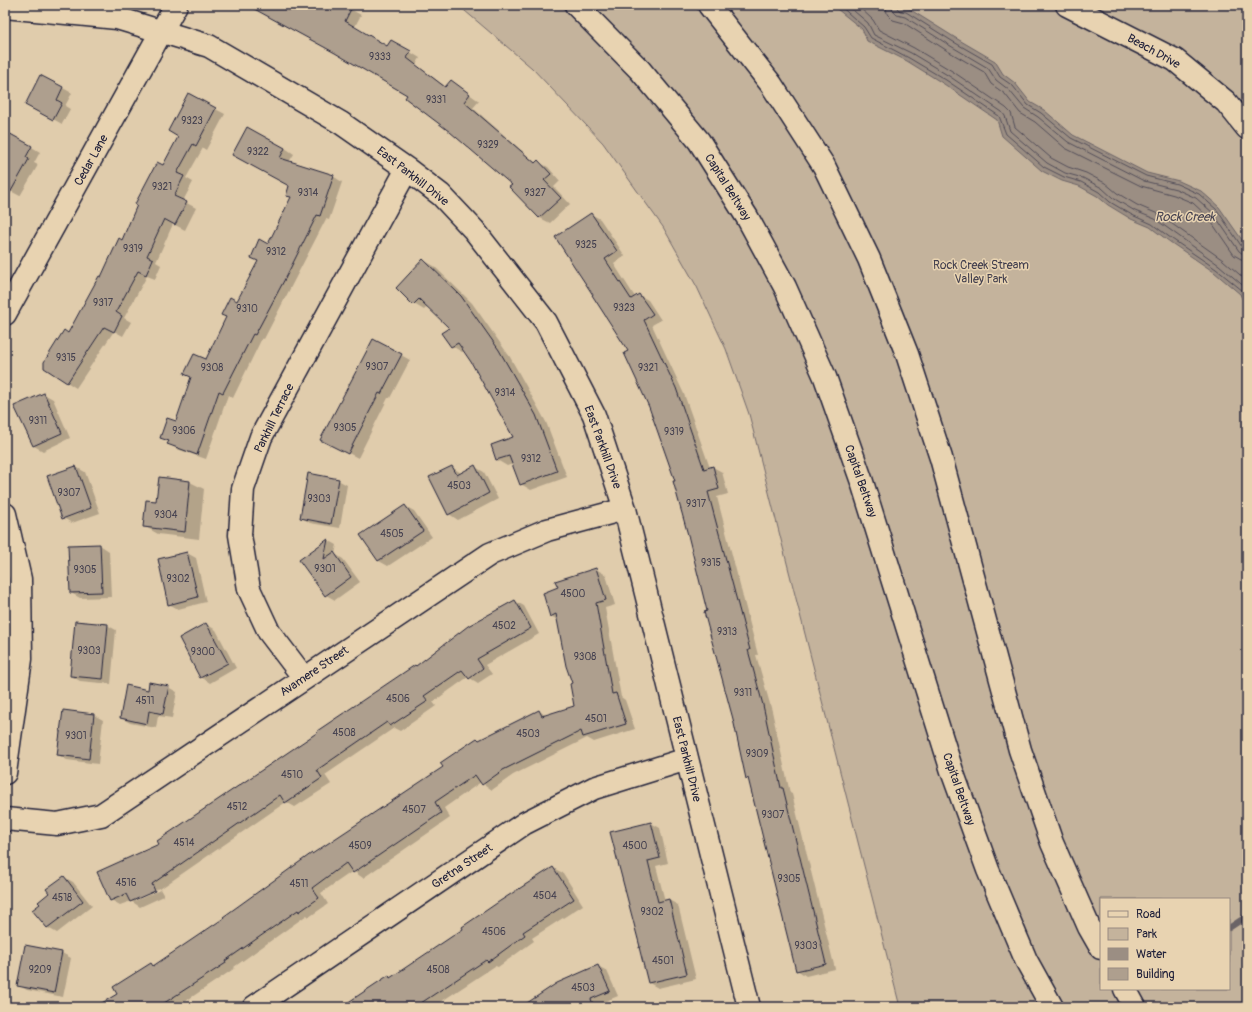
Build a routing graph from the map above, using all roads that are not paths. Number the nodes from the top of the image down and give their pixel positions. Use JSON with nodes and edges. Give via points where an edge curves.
{"nodes":[{"id":1,"x":176,"y":5,"type":"edge"},
{"id":2,"x":576,"y":5,"type":"edge"},
{"id":3,"x":709,"y":5,"type":"edge"},
{"id":4,"x":1067,"y":5,"type":"edge"},
{"id":5,"x":5,"y":7,"type":"edge"},
{"id":6,"x":162,"y":32,"type":"junction"},
{"id":7,"x":1247,"y":128,"type":"edge"},
{"id":8,"x":407,"y":169,"type":"junction"},
{"id":9,"x":5,"y":314,"type":"edge"},
{"id":10,"x":625,"y":509,"type":"junction"},
{"id":11,"x":5,"y":514,"type":"edge"},
{"id":12,"x":304,"y":678,"type":"junction"},
{"id":13,"x":687,"y":759,"type":"junction"},
{"id":14,"x":5,"y":773,"type":"edge"},
{"id":15,"x":5,"y":819,"type":"edge"},
{"id":16,"x":1100,"y":946,"type":"edge"},
{"id":17,"x":1126,"y":990,"type":"edge"},
{"id":18,"x":254,"y":1007,"type":"edge"},
{"id":19,"x":749,"y":1007,"type":"edge"},
{"id":20,"x":1052,"y":1007,"type":"edge"},
{"id":21,"x":1135,"y":1007,"type":"edge"}],
"edges":[{"from":1,"to":6,"type":"main road","name":"Cedar Lane"},
{"from":2,"to":20,"type":"main road","name":"Capital Beltway","via":[[640,70],[699,141],[747,217],[785,287],[824,377],[862,482],[952,771],[988,870],[1026,960]]},
{"from":3,"to":16,"type":"main road","via":[[771,84],[824,166],[869,258],[907,354],[941,458],[1020,750],[1052,843]]},
{"from":4,"to":7,"type":"main road","name":"Beach Drive","via":[[1175,60],[1226,102]]},
{"from":5,"to":6,"type":"main road","name":"East Parkhill Drive","via":[[117,18]]},
{"from":6,"to":8,"type":"main road","name":"East Parkhill Drive","via":[[209,46],[341,122]]},
{"from":6,"to":9,"type":"main road","name":"Cedar Lane"},
{"from":8,"to":10,"type":"main road","name":"East Parkhill Drive","via":[[442,195],[474,230],[546,322],[594,415]]},
{"from":8,"to":12,"type":"main road","name":"Parkhill Terrace","via":[[262,437],[243,489],[240,535],[248,589],[269,632]]},
{"from":10,"to":12,"type":"main road","name":"Avamere Street","via":[[546,530],[490,554]]},
{"from":10,"to":13,"type":"main road","name":"East Parkhill Drive"},
{"from":11,"to":14,"type":"main road","via":[[20,579],[21,659]]},
{"from":12,"to":15,"type":"main road","name":"Avamere Street","via":[[101,815],[58,824]]},
{"from":13,"to":18,"type":"main road","name":"Gretna Street","via":[[594,788],[525,824]]},
{"from":13,"to":19,"type":"main road","name":"East Parkhill Drive"},
{"from":17,"to":21,"type":"main road"}]}
